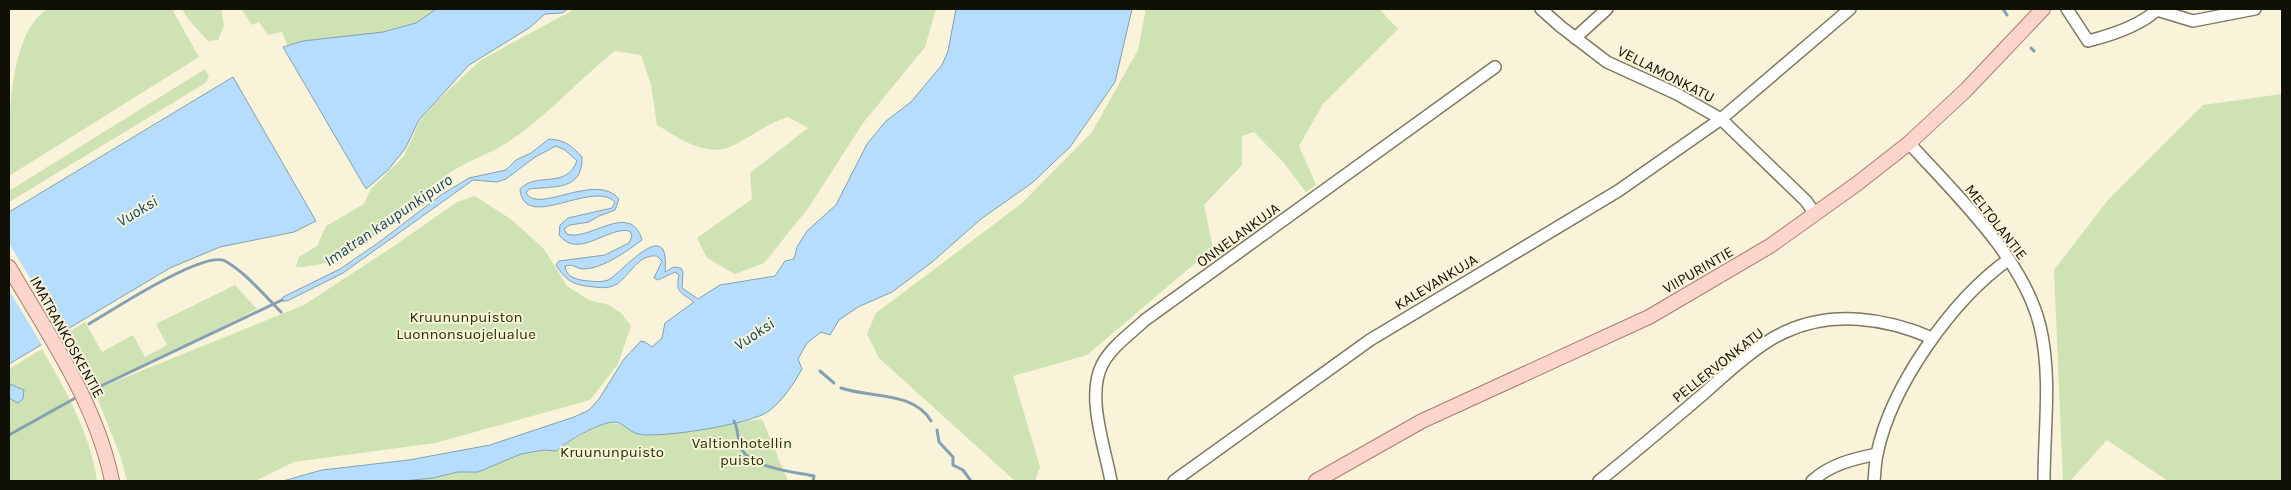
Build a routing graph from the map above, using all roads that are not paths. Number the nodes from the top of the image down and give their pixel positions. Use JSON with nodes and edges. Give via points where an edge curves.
{"nodes":[{"id":1,"x":1541,"y":9,"type":"edge"},
{"id":2,"x":1607,"y":9,"type":"edge"},
{"id":3,"x":1850,"y":9,"type":"edge"},
{"id":4,"x":2043,"y":9,"type":"edge"},
{"id":5,"x":2067,"y":9,"type":"edge"},
{"id":6,"x":2255,"y":9,"type":"edge"},
{"id":7,"x":2158,"y":10,"type":"edge"},
{"id":8,"x":1575,"y":38,"type":"junction"},
{"id":9,"x":1495,"y":67,"type":"dead end"},
{"id":10,"x":1720,"y":119,"type":"junction"},
{"id":11,"x":1908,"y":143,"type":"junction"},
{"id":12,"x":1815,"y":214,"type":"junction"},
{"id":13,"x":2008,"y":260,"type":"junction"},
{"id":14,"x":9,"y":267,"type":"edge"},
{"id":15,"x":1932,"y":338,"type":"junction"},
{"id":16,"x":1877,"y":454,"type":"junction"},
{"id":17,"x":112,"y":481,"type":"edge"},
{"id":18,"x":1111,"y":481,"type":"edge"},
{"id":19,"x":1174,"y":481,"type":"edge"},
{"id":20,"x":1316,"y":481,"type":"edge"},
{"id":21,"x":1600,"y":481,"type":"edge"},
{"id":22,"x":1812,"y":481,"type":"edge"},
{"id":23,"x":1874,"y":481,"type":"edge"},
{"id":24,"x":2044,"y":481,"type":"edge"}],
"edges":[{"from":1,"to":8,"type":"street","name":"VELLAMONKATU"},
{"from":2,"to":8,"type":"street"},
{"from":3,"to":10,"type":"street","name":"KALEVANKUJA"},
{"from":4,"to":11,"type":"main road","name":"VIIPURINTIE","via":[[1966,90]]},
{"from":5,"to":7,"type":"street","via":[[2088,41],[2127,28]]},
{"from":6,"to":7,"type":"street","via":[[2193,21]]},
{"from":8,"to":10,"type":"street","name":"VELLAMONKATU","via":[[1608,62],[1678,94]]},
{"from":9,"to":18,"type":"street","name":"ONNELANKUJA","via":[[1145,320],[1112,350],[1096,380],[1096,399]]},
{"from":10,"to":12,"type":"street","name":"VELLAMONKATU","via":[[1806,201]]},
{"from":10,"to":19,"type":"street","name":"KALEVANKUJA","via":[[1618,191],[1370,340]]},
{"from":11,"to":12,"type":"main road","name":"VIIPURINTIE"},
{"from":11,"to":13,"type":"street","name":"MELTOLANTIE"},
{"from":12,"to":20,"type":"main road","name":"VIIPURINTIE","via":[[1732,270],[1649,317],[1422,421]]},
{"from":13,"to":15,"type":"street","via":[[1982,281]]},
{"from":13,"to":24,"type":"street","name":"MELTOLANTIE","via":[[2024,287],[2040,326],[2046,373]]},
{"from":14,"to":17,"type":"main road","name":"IMATRANKOSKENTIE","via":[[80,388],[101,440]]},
{"from":15,"to":16,"type":"street","via":[[1894,404]]},
{"from":15,"to":21,"type":"street","name":"PELLERVONKATU","via":[[1899,325],[1849,318],[1823,320],[1785,332],[1744,359]]},
{"from":16,"to":22,"type":"street","via":[[1845,461],[1822,472]]},
{"from":16,"to":23,"type":"street"}]}
